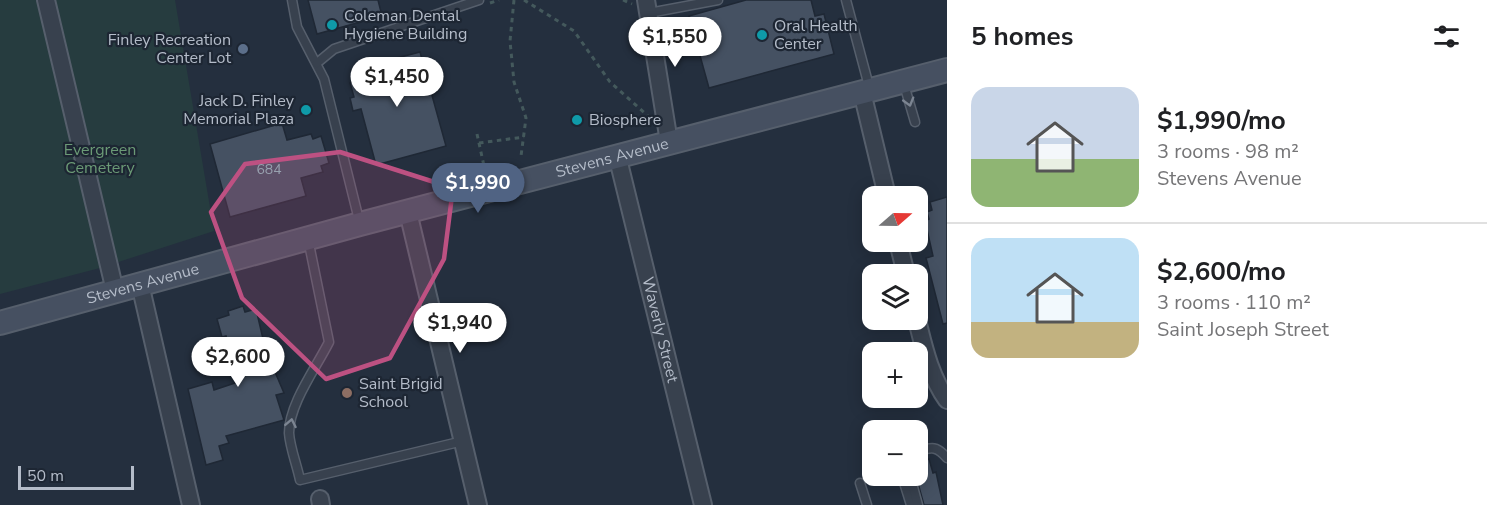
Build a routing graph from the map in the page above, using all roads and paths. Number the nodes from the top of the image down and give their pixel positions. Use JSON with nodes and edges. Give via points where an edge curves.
{"nodes":[{"id":1,"x":46,"y":0,"type":"edge"},
{"id":2,"x":292,"y":0,"type":"edge"},
{"id":3,"x":479,"y":0,"type":"edge"},
{"id":4,"x":514,"y":0,"type":"edge"},
{"id":5,"x":524,"y":0,"type":"edge"},
{"id":6,"x":718,"y":0,"type":"edge"},
{"id":7,"x":846,"y":0,"type":"edge"},
{"id":8,"x":648,"y":7,"type":"edge"},
{"id":9,"x":317,"y":63,"type":"junction"},
{"id":10,"x":947,"y":69,"type":"edge"},
{"id":11,"x":903,"y":81,"type":"junction"},
{"id":12,"x":866,"y":91,"type":"junction"},
{"id":13,"x":655,"y":121,"type":"dead end"},
{"id":14,"x":915,"y":122,"type":"dead end"},
{"id":15,"x":477,"y":134,"type":"dead end"},
{"id":16,"x":525,"y":137,"type":"junction"},
{"id":17,"x":669,"y":142,"type":"junction"},
{"id":18,"x":479,"y":143,"type":"junction"},
{"id":19,"x":618,"y":155,"type":"junction"},
{"id":20,"x":520,"y":156,"type":"dead end"},
{"id":21,"x":484,"y":166,"type":"dead end"},
{"id":22,"x":885,"y":186,"type":"edge"},
{"id":23,"x":408,"y":212,"type":"junction"},
{"id":24,"x":360,"y":224,"type":"junction"},
{"id":25,"x":308,"y":239,"type":"junction"},
{"id":26,"x":140,"y":284,"type":"junction"},
{"id":27,"x":116,"y":291,"type":"junction"},
{"id":28,"x":0,"y":323,"type":"edge"},
{"id":29,"x":919,"y":330,"type":"edge"},
{"id":30,"x":947,"y":400,"type":"edge"},
{"id":31,"x":463,"y":441,"type":"junction"},
{"id":32,"x":928,"y":448,"type":"edge"},
{"id":33,"x":940,"y":449,"type":"junction"},
{"id":34,"x":928,"y":453,"type":"edge"},
{"id":35,"x":947,"y":458,"type":"edge"},
{"id":36,"x":860,"y":483,"type":"dead end"},
{"id":37,"x":905,"y":486,"type":"edge"},
{"id":38,"x":913,"y":486,"type":"edge"},
{"id":39,"x":190,"y":505,"type":"edge"},
{"id":40,"x":478,"y":505,"type":"edge"},
{"id":41,"x":703,"y":505,"type":"edge"},
{"id":42,"x":867,"y":505,"type":"edge"},
{"id":43,"x":911,"y":505,"type":"edge"},
{"id":44,"x":918,"y":505,"type":"edge"}],
"edges":[{"from":1,"to":27,"type":"street"},
{"from":2,"to":9,"type":"lane","via":[[297,27]]},
{"from":3,"to":9,"type":"lane","via":[[334,49]]},
{"from":4,"to":16,"type":"path","via":[[510,41],[514,82],[526,118]]},
{"from":5,"to":13,"type":"path","via":[[574,31],[610,82]]},
{"from":6,"to":8,"type":"lane"},
{"from":7,"to":12,"type":"lane"},
{"from":8,"to":17,"type":"street"},
{"from":9,"to":24,"type":"lane"},
{"from":10,"to":11,"type":"main road","name":"Stevens Avenue"},
{"from":11,"to":12,"type":"main road","name":"Stevens Avenue"},
{"from":11,"to":14,"type":"lane","one_way":true},
{"from":12,"to":17,"type":"main road","name":"Stevens Avenue"},
{"from":12,"to":22,"type":"street"},
{"from":15,"to":18,"type":"path"},
{"from":16,"to":18,"type":"path"},
{"from":16,"to":20,"type":"path"},
{"from":17,"to":19,"type":"main road","name":"Stevens Avenue"},
{"from":18,"to":21,"type":"path"},
{"from":19,"to":23,"type":"main road","name":"Stevens Avenue"},
{"from":19,"to":41,"type":"street","name":"Waverly Street"},
{"from":23,"to":24,"type":"main road","name":"Stevens Avenue"},
{"from":23,"to":31,"type":"street"},
{"from":24,"to":25,"type":"main road","name":"Stevens Avenue"},
{"from":25,"to":26,"type":"main road","name":"Stevens Avenue"},
{"from":31,"to":25,"type":"lane","one_way":true,"via":[[300,480],[289,434],[292,417],[297,400],[329,342]]},
{"from":26,"to":27,"type":"main road","name":"Stevens Avenue"},
{"from":26,"to":39,"type":"street"},
{"from":27,"to":28,"type":"main road","name":"Stevens Avenue"},
{"from":29,"to":30,"type":"street","via":[[926,357]]},
{"from":31,"to":40,"type":"street"},
{"from":32,"to":33,"type":"lane"},
{"from":33,"to":34,"type":"lane"},
{"from":33,"to":35,"type":"lane"},
{"from":36,"to":42,"type":"lane"},
{"from":37,"to":43,"type":"lane"},
{"from":38,"to":44,"type":"lane"}]}
